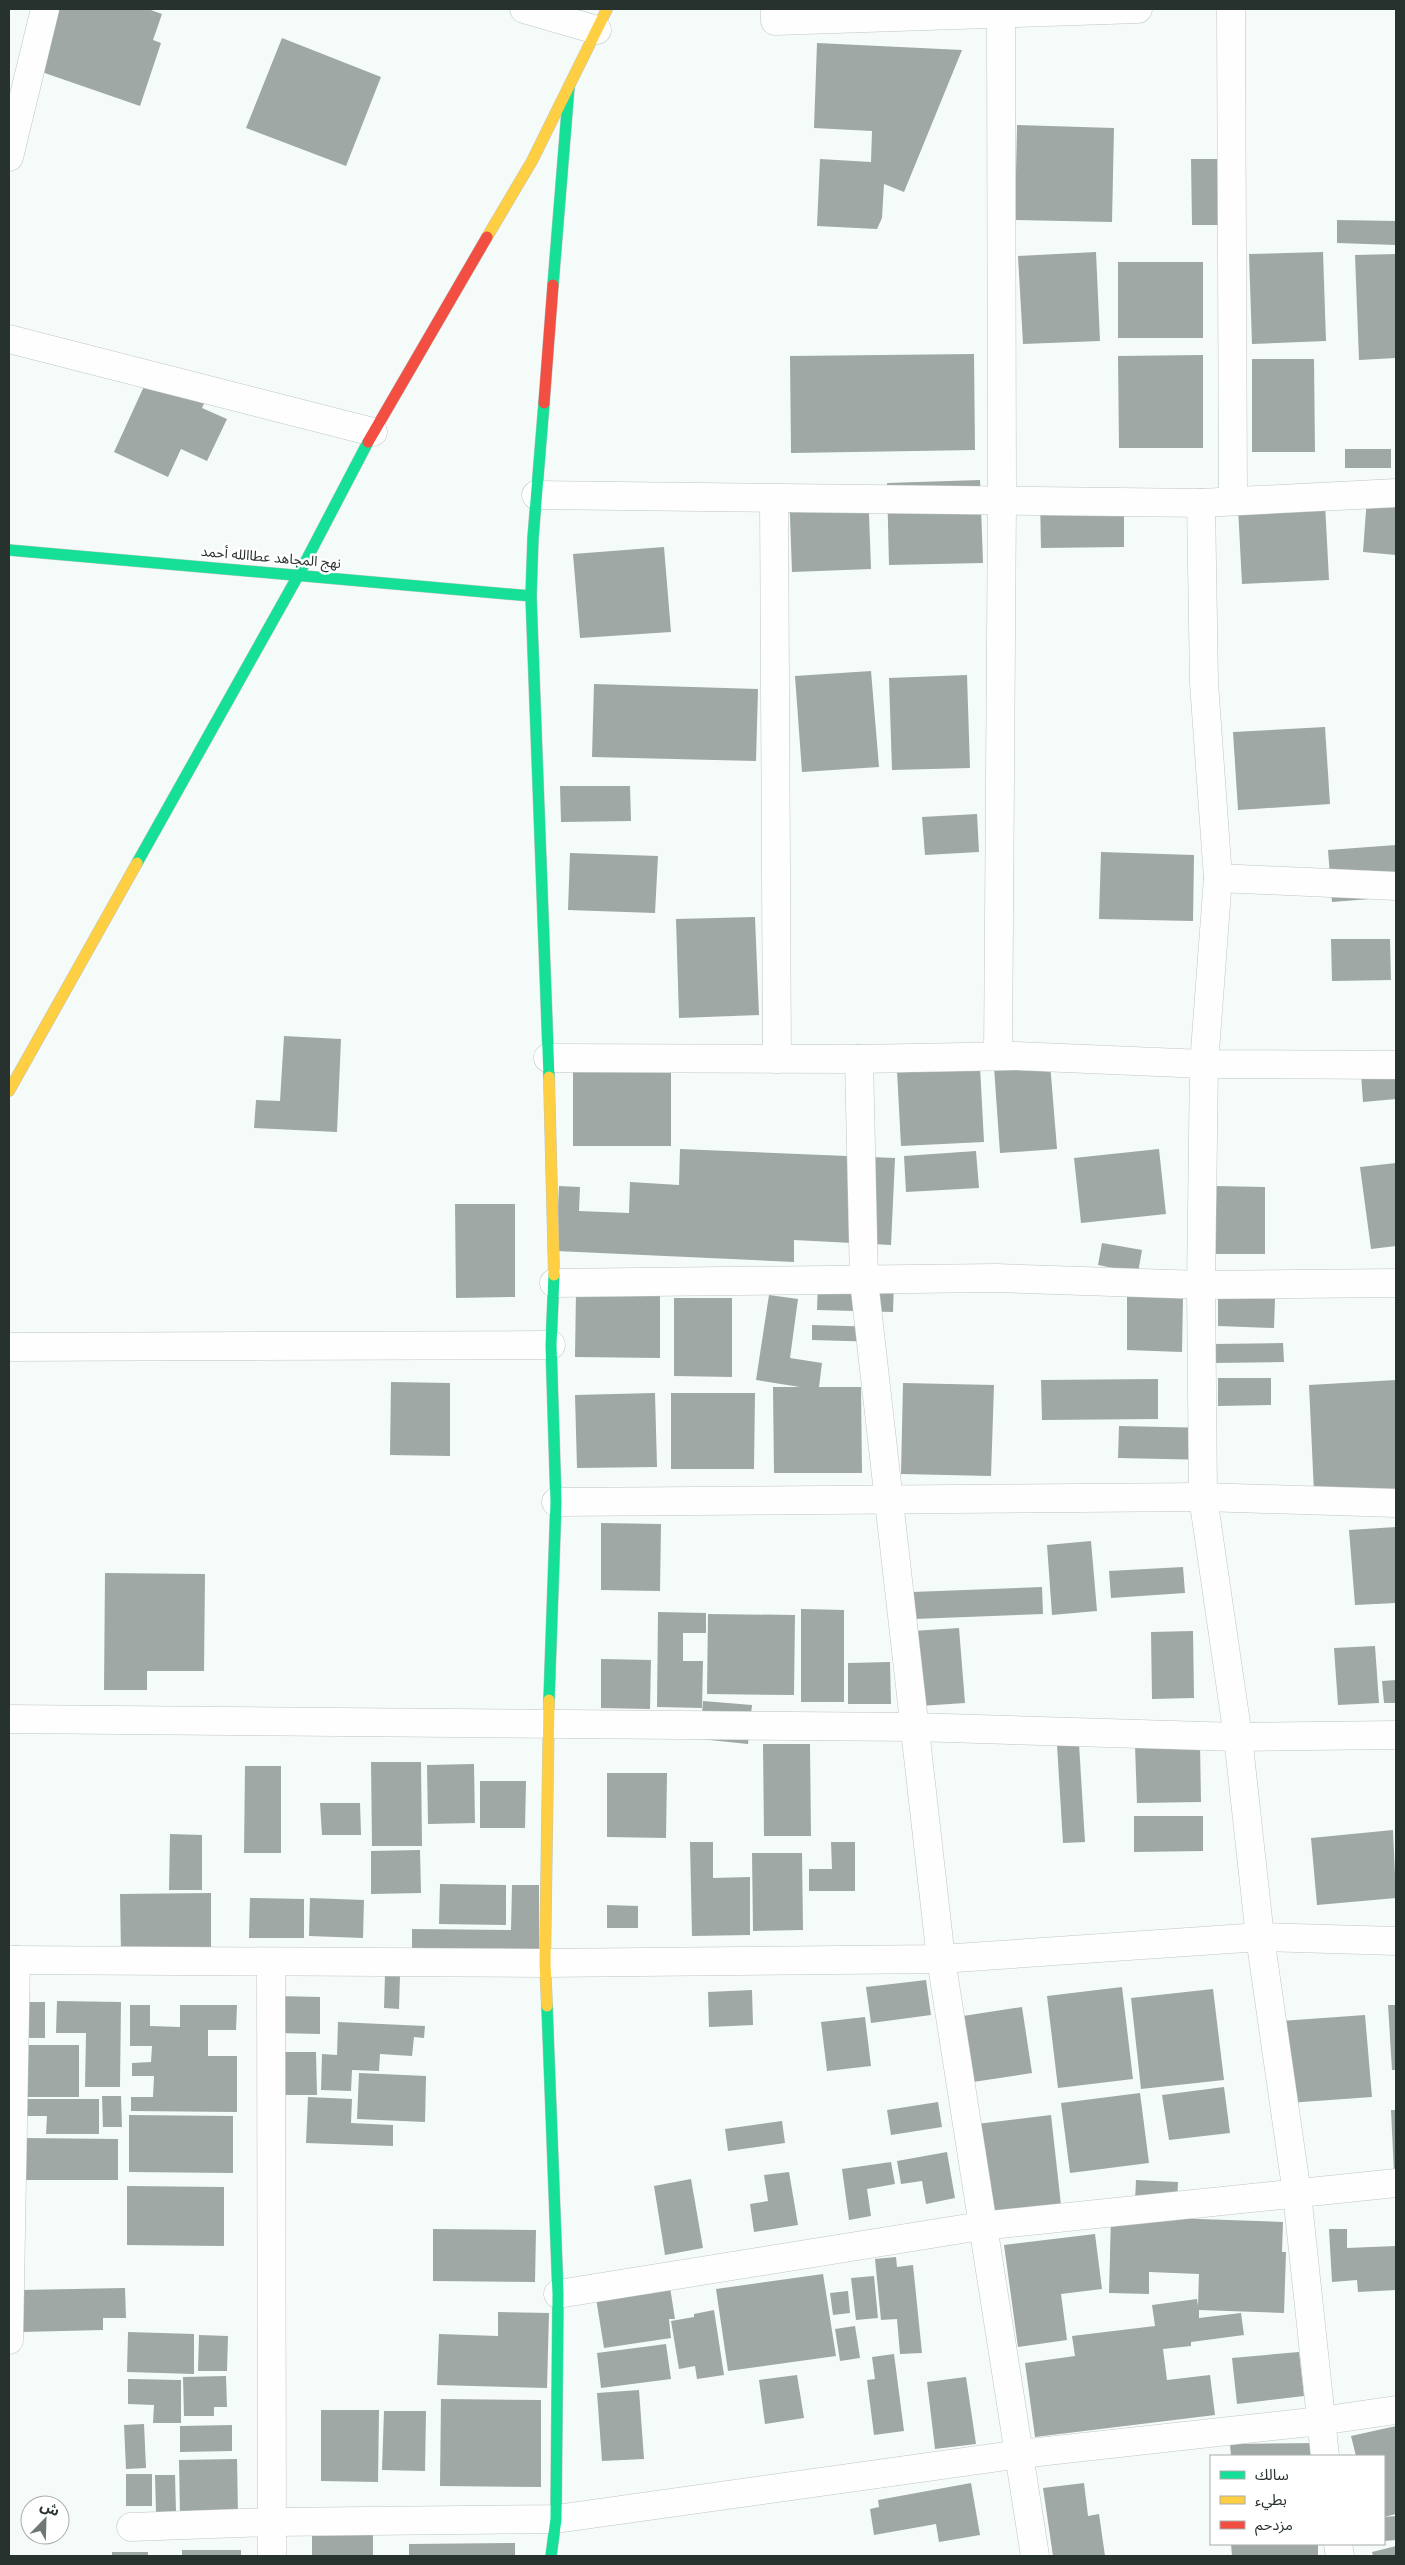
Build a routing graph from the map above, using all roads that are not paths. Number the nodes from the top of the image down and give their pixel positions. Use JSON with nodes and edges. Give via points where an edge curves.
{"nodes":[{"id":1,"x":45,"y":9,"type":"edge"},
{"id":2,"x":524,"y":9,"type":"edge"},
{"id":3,"x":775,"y":9,"type":"edge"},
{"id":4,"x":1138,"y":9,"type":"edge"},
{"id":5,"x":1231,"y":9,"type":"edge"},
{"id":6,"x":1000,"y":13,"type":"junction"},
{"id":7,"x":602,"y":20,"type":"edge"},
{"id":8,"x":568,"y":87,"type":"junction"},
{"id":9,"x":9,"y":157,"type":"edge"},
{"id":10,"x":9,"y":339,"type":"edge"},
{"id":11,"x":373,"y":432,"type":"junction"},
{"id":12,"x":1396,"y":493,"type":"edge"},
{"id":13,"x":536,"y":495,"type":"junction"},
{"id":14,"x":774,"y":498,"type":"junction"},
{"id":15,"x":1002,"y":501,"type":"junction"},
{"id":16,"x":1233,"y":501,"type":"junction"},
{"id":17,"x":1201,"y":503,"type":"junction"},
{"id":18,"x":9,"y":550,"type":"edge"},
{"id":19,"x":299,"y":574,"type":"junction"},
{"id":20,"x":531,"y":596,"type":"junction"},
{"id":21,"x":1218,"y":878,"type":"junction"},
{"id":22,"x":1396,"y":886,"type":"edge"},
{"id":23,"x":998,"y":1056,"type":"junction"},
{"id":24,"x":548,"y":1058,"type":"junction"},
{"id":25,"x":777,"y":1059,"type":"junction"},
{"id":26,"x":859,"y":1059,"type":"junction"},
{"id":27,"x":1204,"y":1064,"type":"junction"},
{"id":28,"x":1396,"y":1065,"type":"edge"},
{"id":29,"x":9,"y":1091,"type":"edge"},
{"id":30,"x":864,"y":1281,"type":"junction"},
{"id":31,"x":554,"y":1283,"type":"junction"},
{"id":32,"x":1396,"y":1284,"type":"edge"},
{"id":33,"x":1201,"y":1285,"type":"junction"},
{"id":34,"x":551,"y":1345,"type":"junction"},
{"id":35,"x":9,"y":1347,"type":"edge"},
{"id":36,"x":1203,"y":1497,"type":"junction"},
{"id":37,"x":888,"y":1500,"type":"junction"},
{"id":38,"x":556,"y":1502,"type":"junction"},
{"id":39,"x":1396,"y":1503,"type":"edge"},
{"id":40,"x":9,"y":1719,"type":"edge"},
{"id":41,"x":548,"y":1723,"type":"junction"},
{"id":42,"x":914,"y":1726,"type":"junction"},
{"id":43,"x":1238,"y":1736,"type":"junction"},
{"id":44,"x":1396,"y":1736,"type":"edge"},
{"id":45,"x":1260,"y":1937,"type":"junction"},
{"id":46,"x":1396,"y":1941,"type":"edge"},
{"id":47,"x":941,"y":1959,"type":"junction"},
{"id":48,"x":12,"y":1960,"type":"edge"},
{"id":49,"x":271,"y":1962,"type":"junction"},
{"id":50,"x":545,"y":1963,"type":"junction"},
{"id":51,"x":1396,"y":2183,"type":"edge"},
{"id":52,"x":1297,"y":2194,"type":"junction"},
{"id":53,"x":981,"y":2226,"type":"junction"},
{"id":54,"x":558,"y":2294,"type":"junction"},
{"id":55,"x":10,"y":2340,"type":"edge"},
{"id":56,"x":1396,"y":2410,"type":"edge"},
{"id":57,"x":1320,"y":2421,"type":"junction"},
{"id":58,"x":1020,"y":2454,"type":"junction"},
{"id":59,"x":1325,"y":2455,"type":"edge"},
{"id":60,"x":556,"y":2519,"type":"junction"},
{"id":61,"x":273,"y":2522,"type":"junction"},
{"id":62,"x":131,"y":2527,"type":"dead end"},
{"id":63,"x":272,"y":2556,"type":"edge"},
{"id":64,"x":551,"y":2556,"type":"edge"},
{"id":65,"x":1035,"y":2556,"type":"edge"}],
"edges":[{"from":1,"to":9,"type":"street"},
{"from":2,"to":7,"type":"street"},
{"from":3,"to":6,"type":"street","via":[[775,21]]},
{"from":4,"to":6,"type":"street"},
{"from":5,"to":16,"type":"street"},
{"from":6,"to":15,"type":"street"},
{"from":7,"to":8,"type":"street"},
{"from":8,"to":11,"type":"street","via":[[532,161]]},
{"from":8,"to":13,"type":"street"},
{"from":10,"to":11,"type":"street"},
{"from":11,"to":19,"type":"street"},
{"from":12,"to":16,"type":"street"},
{"from":13,"to":14,"type":"street"},
{"from":13,"to":20,"type":"street"},
{"from":14,"to":15,"type":"street"},
{"from":14,"to":25,"type":"street"},
{"from":15,"to":17,"type":"street"},
{"from":15,"to":23,"type":"street"},
{"from":16,"to":17,"type":"street"},
{"from":17,"to":21,"type":"street","via":[[1204,683]]},
{"from":18,"to":19,"type":"street","name":"نهج المجاهد عطاالله أحمد"},
{"from":19,"to":20,"type":"street","name":"نهج المجاهد عطاالله أحمد"},
{"from":19,"to":29,"type":"street"},
{"from":20,"to":24,"type":"street"},
{"from":21,"to":22,"type":"street"},
{"from":21,"to":27,"type":"street"},
{"from":23,"to":26,"type":"street"},
{"from":23,"to":27,"type":"street"},
{"from":24,"to":25,"type":"street"},
{"from":24,"to":31,"type":"street"},
{"from":25,"to":26,"type":"street"},
{"from":26,"to":30,"type":"street"},
{"from":27,"to":28,"type":"street"},
{"from":27,"to":33,"type":"street"},
{"from":30,"to":31,"type":"street"},
{"from":30,"to":33,"type":"street","via":[[996,1278]]},
{"from":30,"to":37,"type":"street"},
{"from":31,"to":34,"type":"street"},
{"from":32,"to":33,"type":"street"},
{"from":33,"to":36,"type":"street"},
{"from":34,"to":35,"type":"street"},
{"from":34,"to":38,"type":"street"},
{"from":36,"to":37,"type":"street"},
{"from":36,"to":39,"type":"street"},
{"from":36,"to":43,"type":"street"},
{"from":37,"to":38,"type":"street"},
{"from":37,"to":42,"type":"street"},
{"from":38,"to":41,"type":"street"},
{"from":40,"to":41,"type":"street"},
{"from":41,"to":42,"type":"street"},
{"from":41,"to":50,"type":"street"},
{"from":42,"to":43,"type":"street"},
{"from":42,"to":47,"type":"street"},
{"from":43,"to":44,"type":"street"},
{"from":43,"to":45,"type":"street"},
{"from":45,"to":46,"type":"street"},
{"from":45,"to":47,"type":"street"},
{"from":45,"to":52,"type":"street"},
{"from":47,"to":50,"type":"street"},
{"from":47,"to":53,"type":"street"},
{"from":48,"to":49,"type":"street"},
{"from":48,"to":55,"type":"street"},
{"from":49,"to":50,"type":"street"},
{"from":49,"to":61,"type":"street"},
{"from":50,"to":54,"type":"street"},
{"from":51,"to":52,"type":"street"},
{"from":52,"to":53,"type":"street"},
{"from":52,"to":57,"type":"street"},
{"from":53,"to":54,"type":"street"},
{"from":53,"to":58,"type":"street"},
{"from":54,"to":60,"type":"street"},
{"from":56,"to":57,"type":"street"},
{"from":57,"to":58,"type":"street"},
{"from":57,"to":59,"type":"street"},
{"from":58,"to":60,"type":"street"},
{"from":58,"to":65,"type":"street"},
{"from":60,"to":61,"type":"street"},
{"from":60,"to":64,"type":"street"},
{"from":61,"to":62,"type":"street"},
{"from":61,"to":63,"type":"street"}]}
